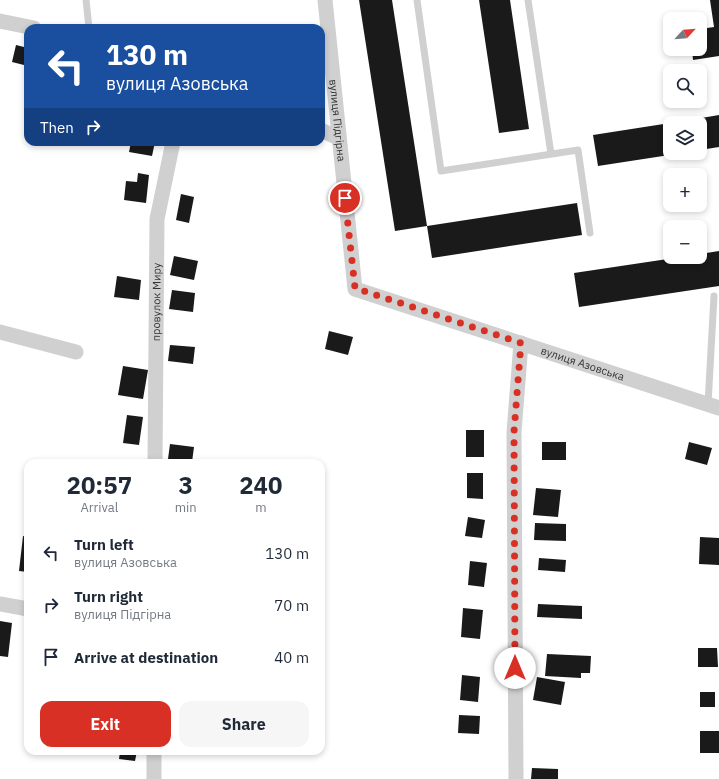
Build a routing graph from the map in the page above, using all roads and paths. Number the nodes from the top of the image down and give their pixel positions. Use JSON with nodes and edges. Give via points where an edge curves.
{"nodes":[{"id":1,"x":86,"y":0,"type":"edge"},
{"id":2,"x":325,"y":0,"type":"edge"},
{"id":3,"x":417,"y":0,"type":"edge"},
{"id":4,"x":528,"y":0,"type":"edge"},
{"id":5,"x":0,"y":21,"type":"edge"},
{"id":6,"x":89,"y":24,"type":"edge"},
{"id":7,"x":24,"y":26,"type":"edge"},
{"id":8,"x":325,"y":132,"type":"edge"},
{"id":9,"x":338,"y":138,"type":"junction"},
{"id":10,"x":172,"y":146,"type":"edge"},
{"id":11,"x":551,"y":154,"type":"junction"},
{"id":12,"x":590,"y":233,"type":"dead end"},
{"id":13,"x":355,"y":288,"type":"joint"},
{"id":14,"x":714,"y":296,"type":"dead end"},
{"id":15,"x":716,"y":318,"type":"edge"},
{"id":16,"x":0,"y":332,"type":"edge"},
{"id":17,"x":521,"y":343,"type":"junction"},
{"id":18,"x":76,"y":352,"type":"dead end"},
{"id":19,"x":713,"y":406,"type":"edge"},
{"id":20,"x":156,"y":459,"type":"edge"},
{"id":21,"x":0,"y":604,"type":"edge"},
{"id":22,"x":24,"y":608,"type":"edge"},
{"id":23,"x":154,"y":755,"type":"edge"},
{"id":24,"x":154,"y":779,"type":"edge"},
{"id":25,"x":516,"y":779,"type":"edge"}],
"edges":[{"from":1,"to":6,"type":"lane"},
{"from":2,"to":9,"type":"street","name":"вулиця Підгірна"},
{"from":3,"to":11,"type":"lane","via":[[441,171]]},
{"from":4,"to":11,"type":"lane"},
{"from":5,"to":7,"type":"street"},
{"from":8,"to":9,"type":"street"},
{"from":9,"to":13,"type":"street","name":"вулиця Підгірна"},
{"from":10,"to":20,"type":"street","name":"провулок Миру","via":[[157,219]]},
{"from":11,"to":12,"type":"lane","via":[[578,150]]},
{"from":13,"to":17,"type":"street","name":"вулиця Азовська"},
{"from":14,"to":15,"type":"lane"},
{"from":15,"to":19,"type":"lane"},
{"from":16,"to":18,"type":"street"},
{"from":17,"to":19,"type":"street","name":"вулиця Азовська"},
{"from":17,"to":25,"type":"street","via":[[514,432]]},
{"from":21,"to":22,"type":"street"},
{"from":23,"to":24,"type":"street"}]}
